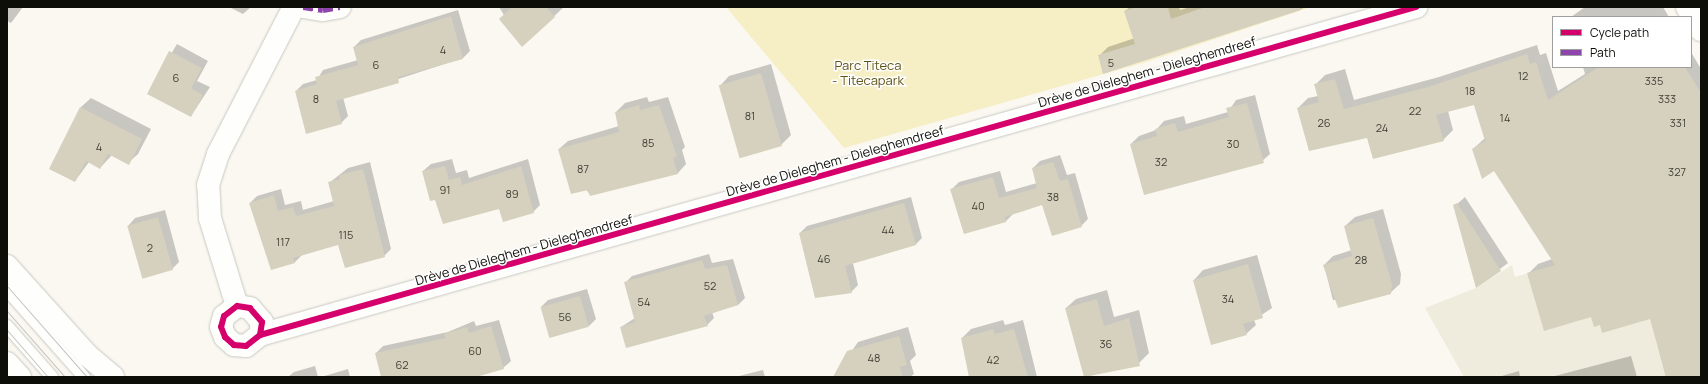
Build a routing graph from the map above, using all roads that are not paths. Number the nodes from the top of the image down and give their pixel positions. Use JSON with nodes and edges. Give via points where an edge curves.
{"nodes":[{"id":1,"x":294,"y":7,"type":"edge"},
{"id":2,"x":303,"y":7,"type":"edge"},
{"id":3,"x":340,"y":7,"type":"edge"},
{"id":4,"x":1416,"y":7,"type":"edge"},
{"id":5,"x":1687,"y":7,"type":"edge"},
{"id":6,"x":1701,"y":30,"type":"edge"},
{"id":7,"x":7,"y":266,"type":"edge"},
{"id":8,"x":7,"y":290,"type":"edge"},
{"id":9,"x":237,"y":306,"type":"junction"},
{"id":10,"x":7,"y":326,"type":"edge"},
{"id":11,"x":260,"y":335,"type":"junction"},
{"id":12,"x":7,"y":363,"type":"edge"},
{"id":13,"x":20,"y":377,"type":"edge"},
{"id":14,"x":52,"y":377,"type":"edge"},
{"id":15,"x":84,"y":377,"type":"edge"},
{"id":16,"x":113,"y":377,"type":"edge"}],
"edges":[{"from":1,"to":9,"type":"street","via":[[218,154],[208,185],[210,218]]},
{"from":2,"to":3,"type":"street","via":[[323,10]]},
{"from":4,"to":11,"type":"street","name":"Drève de Dieleghem - Dieleghemdreef"},
{"from":5,"to":6,"type":"street"},
{"from":7,"to":16,"type":"street","via":[[87,355]]},
{"from":8,"to":15,"type":"lane"},
{"from":9,"to":11,"type":"street","via":[[255,311],[262,322]]},
{"from":9,"to":11,"type":"street","name":"Drève de Dieleghem - Dieleghemdreef","via":[[224,316],[221,327],[225,337],[240,347],[252,344]]},
{"from":10,"to":14,"type":"lane"},
{"from":12,"to":13,"type":"street"}]}
